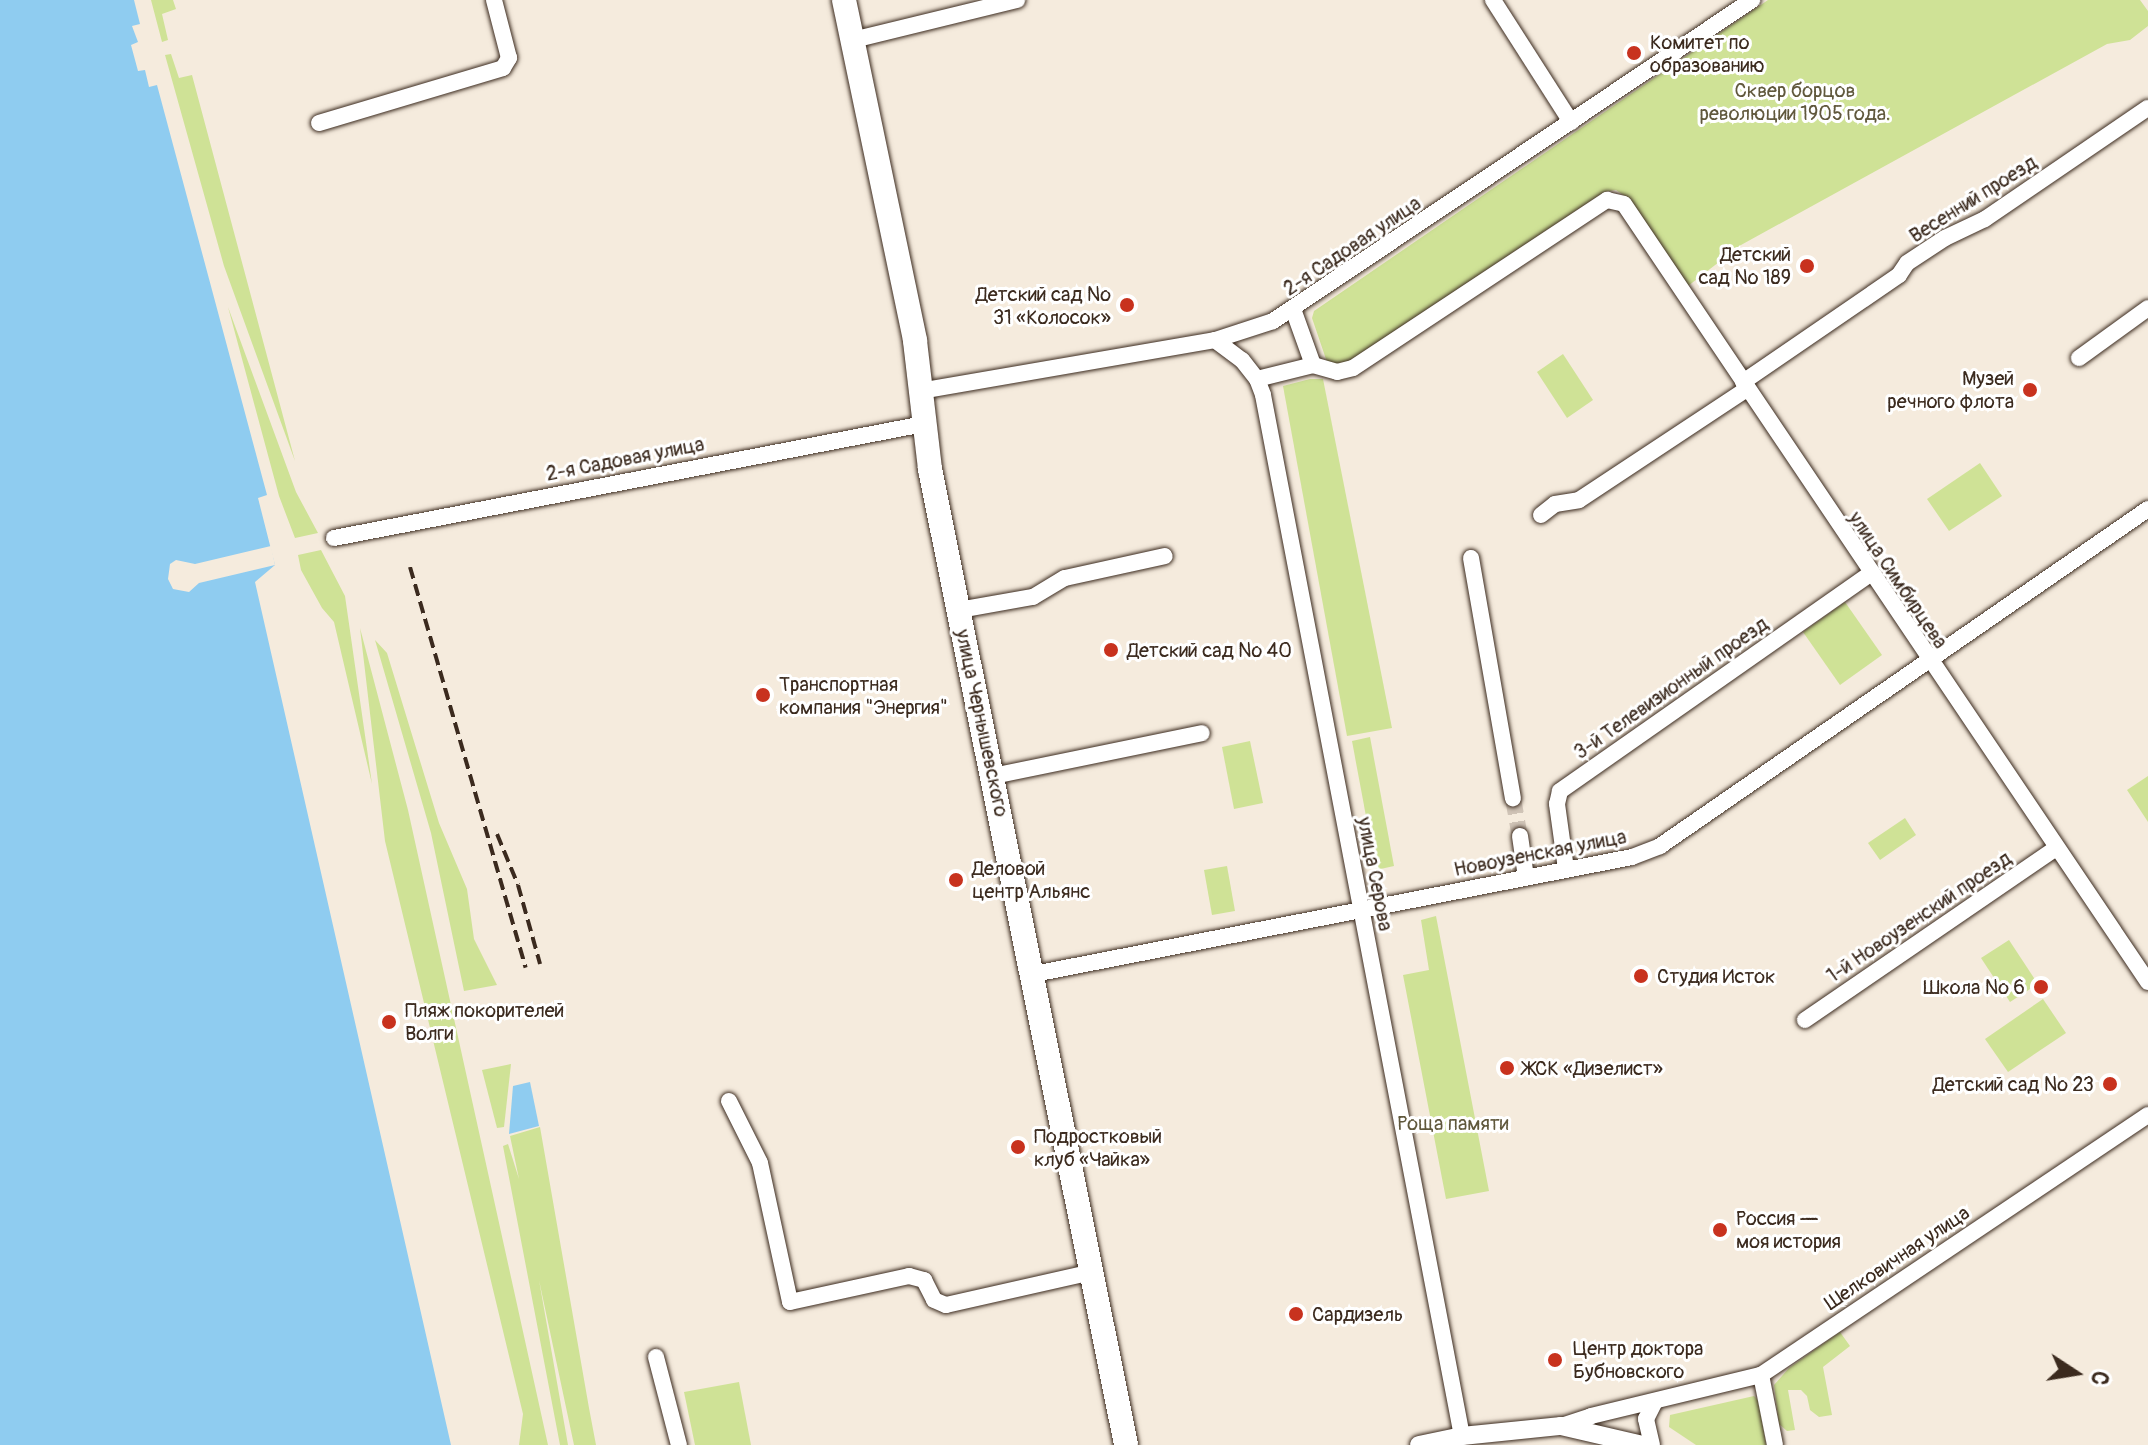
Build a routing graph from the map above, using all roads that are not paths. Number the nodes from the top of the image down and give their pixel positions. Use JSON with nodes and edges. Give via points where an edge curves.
{"nodes":[{"id":1,"x":494,"y":0,"type":"edge"},
{"id":2,"x":844,"y":0,"type":"edge"},
{"id":3,"x":1017,"y":0,"type":"edge"},
{"id":4,"x":1493,"y":0,"type":"edge"},
{"id":5,"x":1752,"y":0,"type":"edge"},
{"id":6,"x":853,"y":40,"type":"junction"},
{"id":7,"x":2148,"y":108,"type":"edge"},
{"id":8,"x":1571,"y":122,"type":"junction"},
{"id":9,"x":319,"y":123,"type":"dead end"},
{"id":10,"x":2148,"y":308,"type":"edge"},
{"id":11,"x":1293,"y":309,"type":"junction"},
{"id":12,"x":1215,"y":340,"type":"junction"},
{"id":13,"x":2079,"y":358,"type":"dead end"},
{"id":14,"x":1313,"y":365,"type":"junction"},
{"id":15,"x":1257,"y":379,"type":"junction"},
{"id":16,"x":1745,"y":386,"type":"junction"},
{"id":17,"x":920,"y":391,"type":"junction"},
{"id":18,"x":924,"y":424,"type":"junction"},
{"id":19,"x":2148,"y":509,"type":"edge"},
{"id":20,"x":1541,"y":515,"type":"dead end"},
{"id":21,"x":334,"y":538,"type":"dead end"},
{"id":22,"x":1165,"y":556,"type":"dead end"},
{"id":23,"x":1471,"y":558,"type":"dead end"},
{"id":24,"x":1870,"y":574,"type":"junction"},
{"id":25,"x":959,"y":610,"type":"junction"},
{"id":26,"x":1928,"y":659,"type":"junction"},
{"id":27,"x":1202,"y":733,"type":"dead end"},
{"id":28,"x":993,"y":776,"type":"junction"},
{"id":29,"x":1513,"y":798,"type":"tunnel mouth"},
{"id":30,"x":1520,"y":836,"type":"tunnel mouth"},
{"id":31,"x":2056,"y":848,"type":"junction"},
{"id":32,"x":1566,"y":869,"type":"junction"},
{"id":33,"x":1526,"y":877,"type":"junction"},
{"id":34,"x":1362,"y":909,"type":"junction"},
{"id":35,"x":1034,"y":974,"type":"junction"},
{"id":36,"x":2148,"y":982,"type":"edge"},
{"id":37,"x":1805,"y":1020,"type":"dead end"},
{"id":38,"x":729,"y":1101,"type":"dead end"},
{"id":39,"x":2148,"y":1115,"type":"edge"},
{"id":40,"x":1092,"y":1272,"type":"junction"},
{"id":41,"x":656,"y":1357,"type":"dead end"},
{"id":42,"x":1761,"y":1375,"type":"junction"},
{"id":43,"x":1655,"y":1401,"type":"junction"},
{"id":44,"x":1561,"y":1426,"type":"junction"},
{"id":45,"x":1462,"y":1436,"type":"junction"},
{"id":46,"x":1592,"y":1439,"type":"edge"},
{"id":47,"x":679,"y":1445,"type":"edge"},
{"id":48,"x":1126,"y":1445,"type":"edge"},
{"id":49,"x":1419,"y":1445,"type":"edge"},
{"id":50,"x":1643,"y":1445,"type":"edge"},
{"id":51,"x":1652,"y":1445,"type":"edge"},
{"id":52,"x":1775,"y":1445,"type":"edge"}],
"edges":[{"from":1,"to":9,"type":"street","via":[[509,58],[503,68]]},
{"from":2,"to":6,"type":"main road","name":"улица Чернышевского"},
{"from":3,"to":6,"type":"street"},
{"from":4,"to":8,"type":"street"},
{"from":5,"to":8,"type":"street","name":"2-я Садовая улица"},
{"from":6,"to":17,"type":"main road","name":"улица Чернышевского","via":[[915,341]]},
{"from":7,"to":16,"type":"street","name":"Весенний проезд","via":[[1985,219],[1907,263],[1899,275]]},
{"from":8,"to":11,"type":"street","name":"2-я Садовая улица"},
{"from":10,"to":13,"type":"street"},
{"from":11,"to":12,"type":"street","name":"2-я Садовая улица"},
{"from":11,"to":14,"type":"street"},
{"from":12,"to":15,"type":"street"},
{"from":12,"to":17,"type":"street","name":"2-я Садовая улица"},
{"from":14,"to":15,"type":"street"},
{"from":14,"to":16,"type":"street","name":"улица Симбирцева","via":[[1337,372],[1353,368],[1607,200],[1617,200]]},
{"from":15,"to":34,"type":"street","name":"улица Серова"},
{"from":16,"to":20,"type":"street","name":"Весенний проезд","via":[[1579,500],[1555,504]]},
{"from":16,"to":24,"type":"street","name":"улица Симбирцева"},
{"from":17,"to":18,"type":"main road","name":"улица Чернышевского"},
{"from":18,"to":21,"type":"street","name":"2-я Садовая улица"},
{"from":18,"to":25,"type":"main road","name":"улица Чернышевского"},
{"from":19,"to":26,"type":"street","name":"Новоузенская улица"},
{"from":22,"to":25,"type":"street","via":[[1065,578],[1033,597]]},
{"from":23,"to":29,"type":"street"},
{"from":24,"to":26,"type":"street","name":"улица Симбирцева"},
{"from":24,"to":32,"type":"street","name":"3-й Телевизионный проезд","via":[[1560,791]]},
{"from":25,"to":28,"type":"main road","name":"улица Чернышевского"},
{"from":26,"to":31,"type":"street","name":"улица Симбирцева"},
{"from":26,"to":32,"type":"street","name":"Новоузенская улица","via":[[1660,846],[1632,857]]},
{"from":27,"to":28,"type":"street"},
{"from":28,"to":35,"type":"main road","name":"улица Чернышевского"},
{"from":30,"to":33,"type":"street"},
{"from":31,"to":36,"type":"street","name":"улица Симбирцева"},
{"from":31,"to":37,"type":"street","name":"1-й Новоузенский проезд"},
{"from":32,"to":33,"type":"street","name":"Новоузенская улица"},
{"from":33,"to":34,"type":"street","name":"Новоузенская улица"},
{"from":34,"to":35,"type":"street","name":"Новоузенская улица"},
{"from":34,"to":45,"type":"street","name":"улица Серова"},
{"from":35,"to":40,"type":"main road","name":"улица Чернышевского"},
{"from":38,"to":40,"type":"street","via":[[760,1163],[790,1302],[909,1276],[924,1280],[934,1300],[946,1305]]},
{"from":39,"to":42,"type":"street","name":"Шелковичная улица"},
{"from":40,"to":48,"type":"main road","name":"улица Чернышевского"},
{"from":41,"to":47,"type":"street"},
{"from":42,"to":43,"type":"street","name":"Шелковичная улица"},
{"from":42,"to":52,"type":"street"},
{"from":43,"to":44,"type":"street","name":"Шелковичная улица"},
{"from":43,"to":51,"type":"street","via":[[1646,1419]]},
{"from":44,"to":45,"type":"street","name":"Шелковичная улица"},
{"from":44,"to":46,"type":"street"},
{"from":45,"to":49,"type":"street","name":"Шелковичная улица"},
{"from":46,"to":50,"type":"street"}]}
